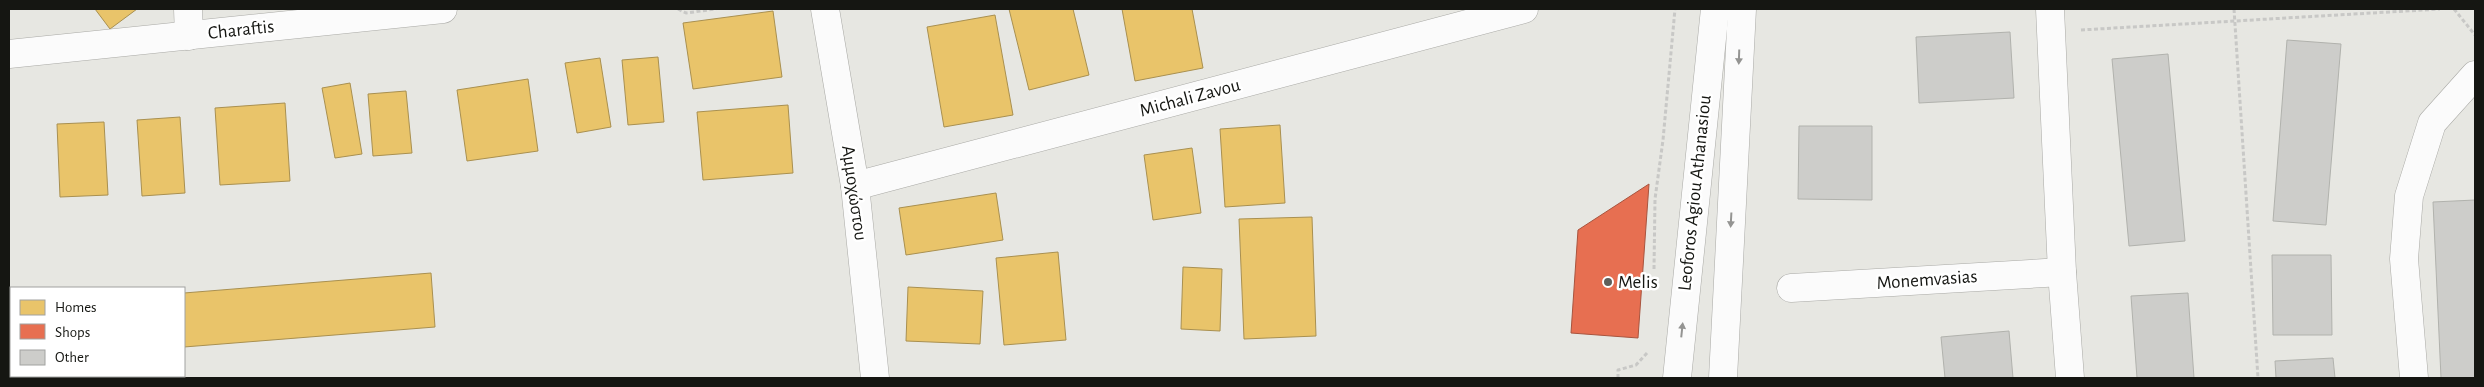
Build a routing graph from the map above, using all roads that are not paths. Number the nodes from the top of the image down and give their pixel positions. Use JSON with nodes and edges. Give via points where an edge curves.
{"nodes":[{"id":1,"x":188,"y":9,"type":"edge"},
{"id":2,"x":443,"y":9,"type":"edge"},
{"id":3,"x":825,"y":9,"type":"edge"},
{"id":4,"x":1524,"y":9,"type":"edge"},
{"id":5,"x":1714,"y":9,"type":"edge"},
{"id":6,"x":1742,"y":9,"type":"edge"},
{"id":7,"x":2050,"y":20,"type":"edge"},
{"id":8,"x":188,"y":36,"type":"junction"},
{"id":9,"x":9,"y":54,"type":"edge"},
{"id":10,"x":2475,"y":75,"type":"edge"},
{"id":11,"x":855,"y":186,"type":"junction"},
{"id":12,"x":2062,"y":272,"type":"junction"},
{"id":13,"x":1791,"y":288,"type":"dead end"},
{"id":14,"x":875,"y":378,"type":"edge"},
{"id":15,"x":1677,"y":378,"type":"edge"},
{"id":16,"x":1723,"y":378,"type":"edge"},
{"id":17,"x":2070,"y":378,"type":"edge"},
{"id":18,"x":2414,"y":378,"type":"edge"}],
"edges":[{"from":1,"to":8,"type":"street","name":"Charaftis"},
{"from":2,"to":8,"type":"street","name":"Charaftis"},
{"from":3,"to":11,"type":"street","name":"Αμμοχώστου"},
{"from":4,"to":11,"type":"street","name":"Michali Zavou"},
{"from":15,"to":5,"type":"street","name":"Leoforos Agiou Athanasiou","one_way":true},
{"from":6,"to":16,"type":"street","name":"Leoforos Agiou Athanasiou","one_way":true},
{"from":7,"to":12,"type":"street"},
{"from":8,"to":9,"type":"street","name":"Charaftis"},
{"from":10,"to":18,"type":"street","via":[[2432,123],[2409,196],[2404,259]]},
{"from":11,"to":14,"type":"street","name":"Αμμοχώστου"},
{"from":12,"to":13,"type":"street","name":"Monemvasias"},
{"from":12,"to":17,"type":"street"}]}
